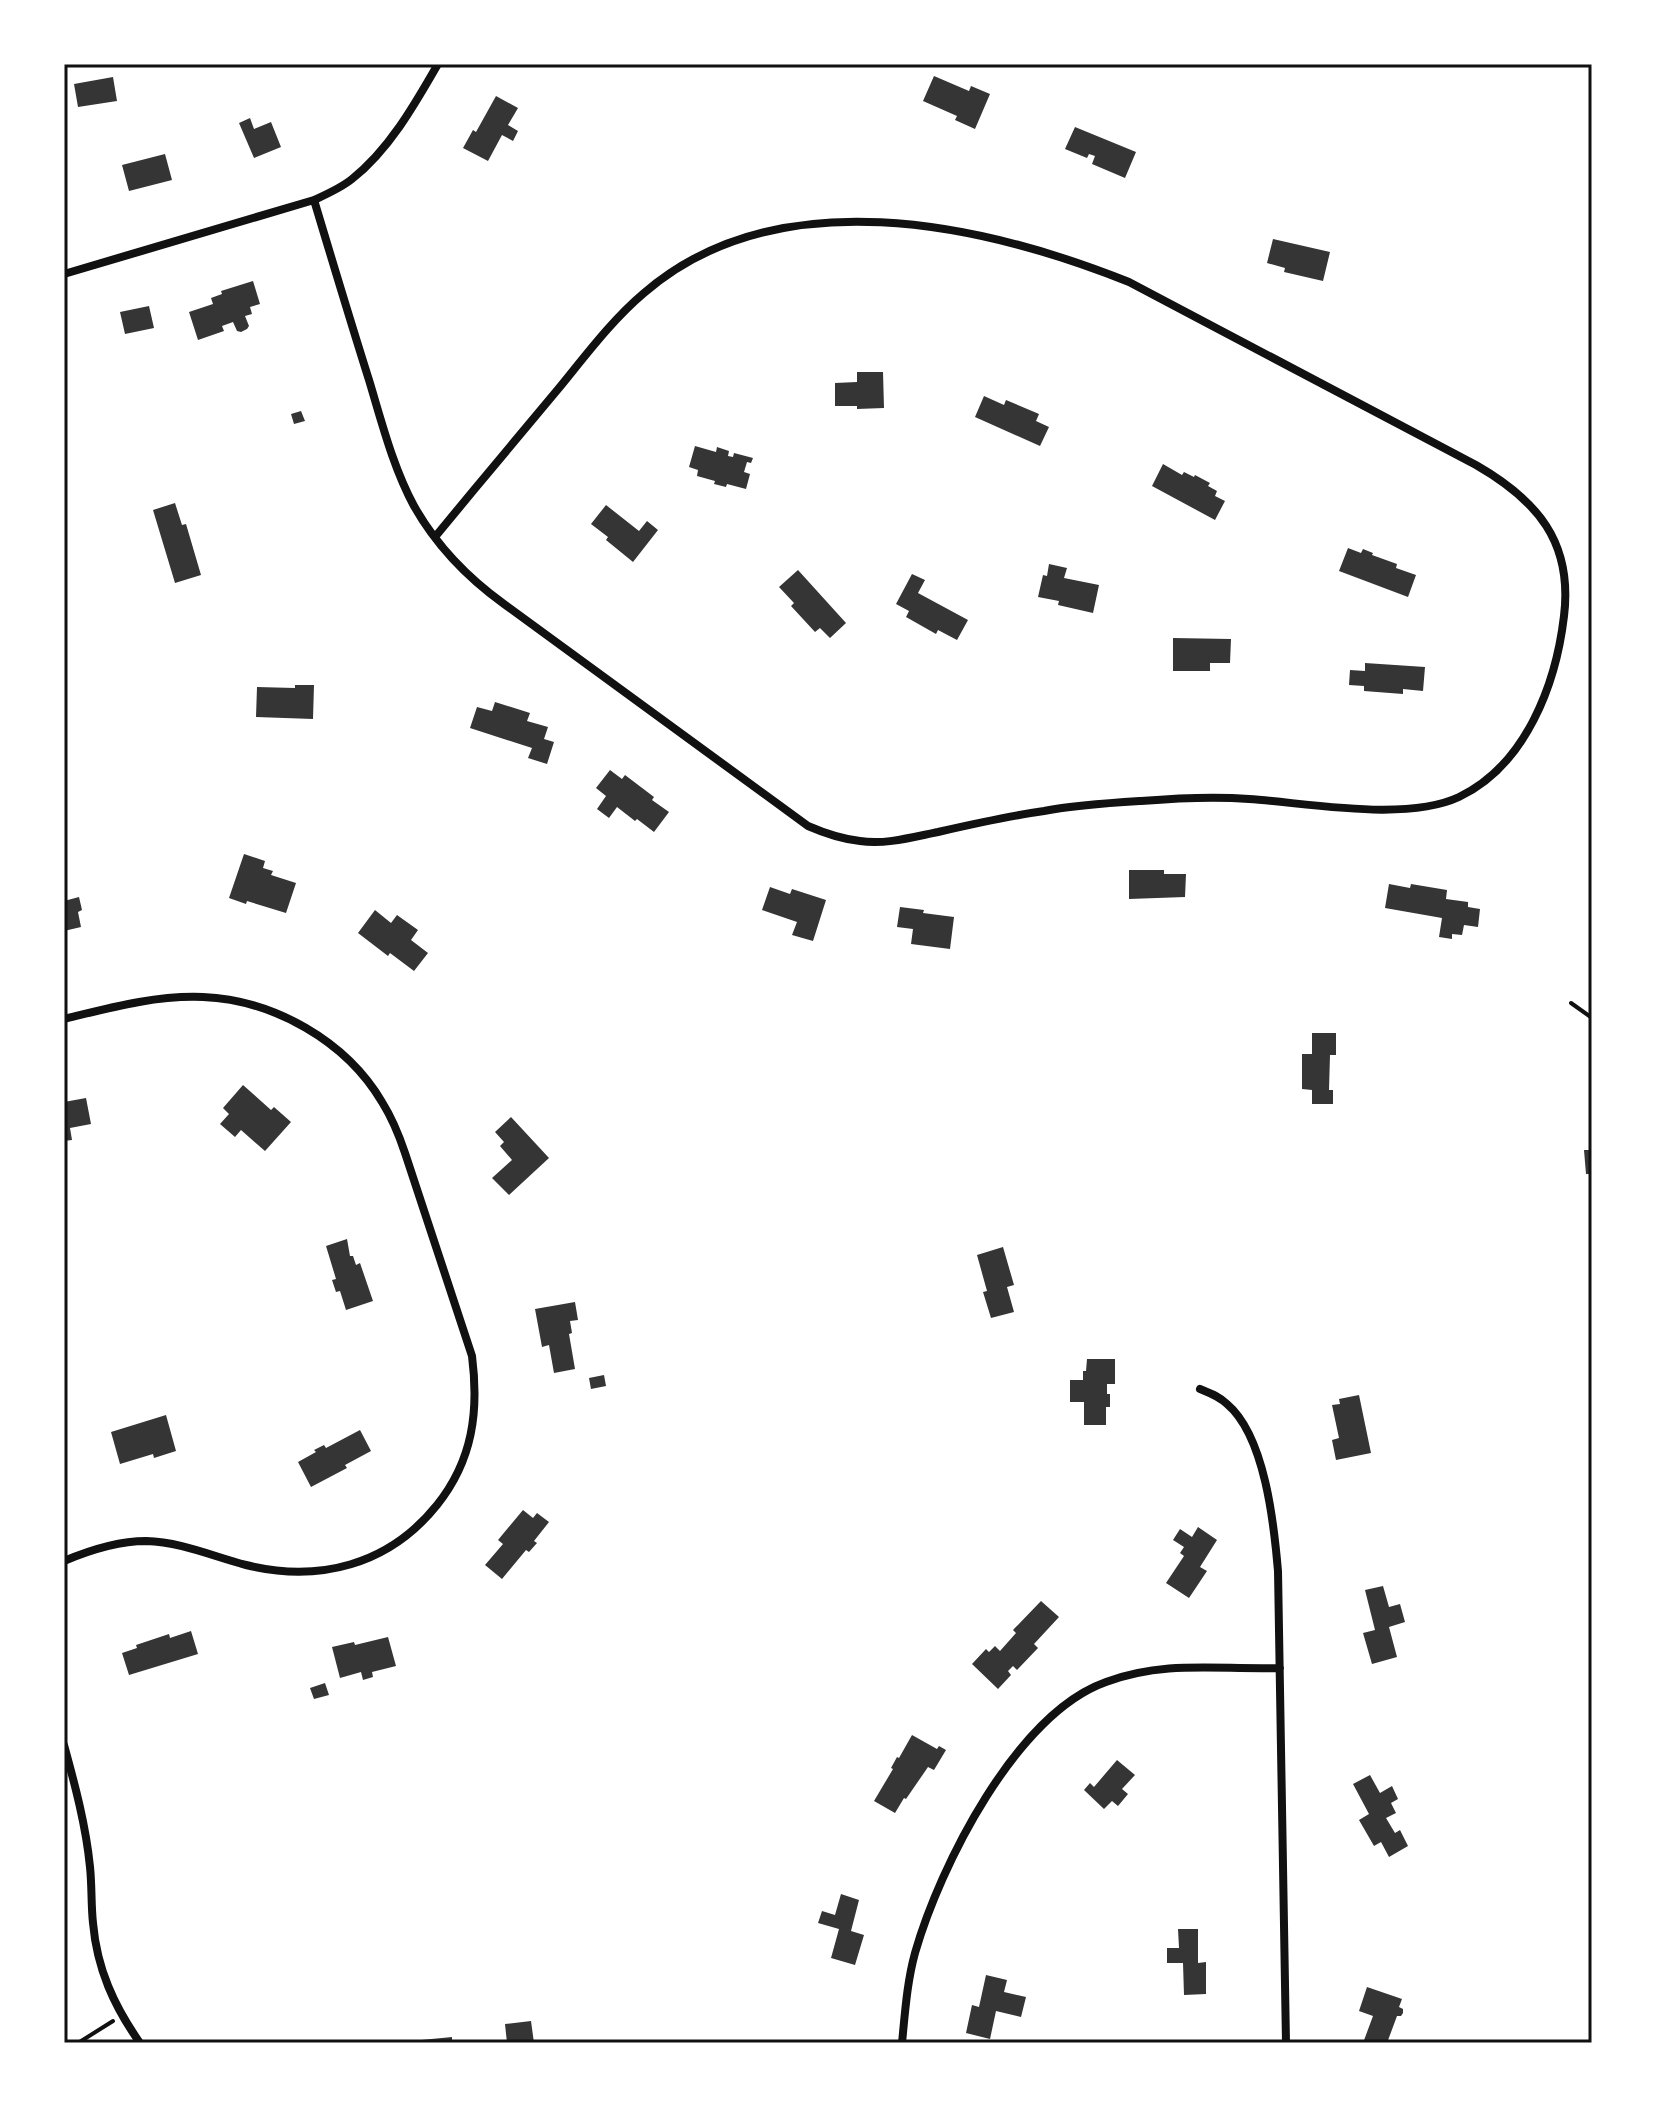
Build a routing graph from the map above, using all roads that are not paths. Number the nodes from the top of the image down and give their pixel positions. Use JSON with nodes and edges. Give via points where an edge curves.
{"nodes":[{"id":1,"x":438,"y":64,"type":"edge"},
{"id":2,"x":314,"y":200,"type":"junction"},
{"id":3,"x":64,"y":274,"type":"edge"},
{"id":4,"x":435,"y":537,"type":"junction"},
{"id":5,"x":64,"y":1019,"type":"edge"},
{"id":6,"x":1200,"y":1389,"type":"dead end"},
{"id":7,"x":64,"y":1561,"type":"edge"},
{"id":8,"x":1280,"y":1668,"type":"junction"},
{"id":9,"x":64,"y":1745,"type":"edge"},
{"id":10,"x":140,"y":2043,"type":"edge"},
{"id":11,"x":902,"y":2043,"type":"edge"},
{"id":12,"x":1286,"y":2043,"type":"edge"}],
"edges":[{"from":1,"to":2,"type":"street","via":[[405,118],[366,166],[352,180]]},
{"from":2,"to":3,"type":"street"},
{"from":2,"to":4,"type":"street","via":[[389,447],[414,507]]},
{"from":4,"to":4,"type":"street","via":[[607,330],[666,276],[712,250],[758,234],[812,224],[885,222],[985,237],[1129,282],[1476,465],[1516,491],[1546,526],[1559,549],[1566,599],[1549,684],[1525,737],[1488,778],[1458,797],[1389,810],[1232,798],[1135,801],[1046,810],[911,838],[862,842],[808,826],[495,597]]},
{"from":5,"to":7,"type":"street","via":[[141,1002],[219,999],[292,1020],[342,1055],[395,1125],[472,1356],[476,1385],[470,1442],[446,1494],[428,1517],[382,1552],[328,1570],[299,1573],[146,1541],[105,1546]]},
{"from":6,"to":8,"type":"street","via":[[1229,1405],[1243,1423],[1267,1488],[1278,1571]]},
{"from":8,"to":11,"type":"street","via":[[1141,1671],[1102,1683],[1066,1704],[1033,1735],[986,1797],[942,1880],[914,1956]]},
{"from":8,"to":12,"type":"street"},
{"from":9,"to":10,"type":"street","via":[[88,1853],[101,1972]]}]}
